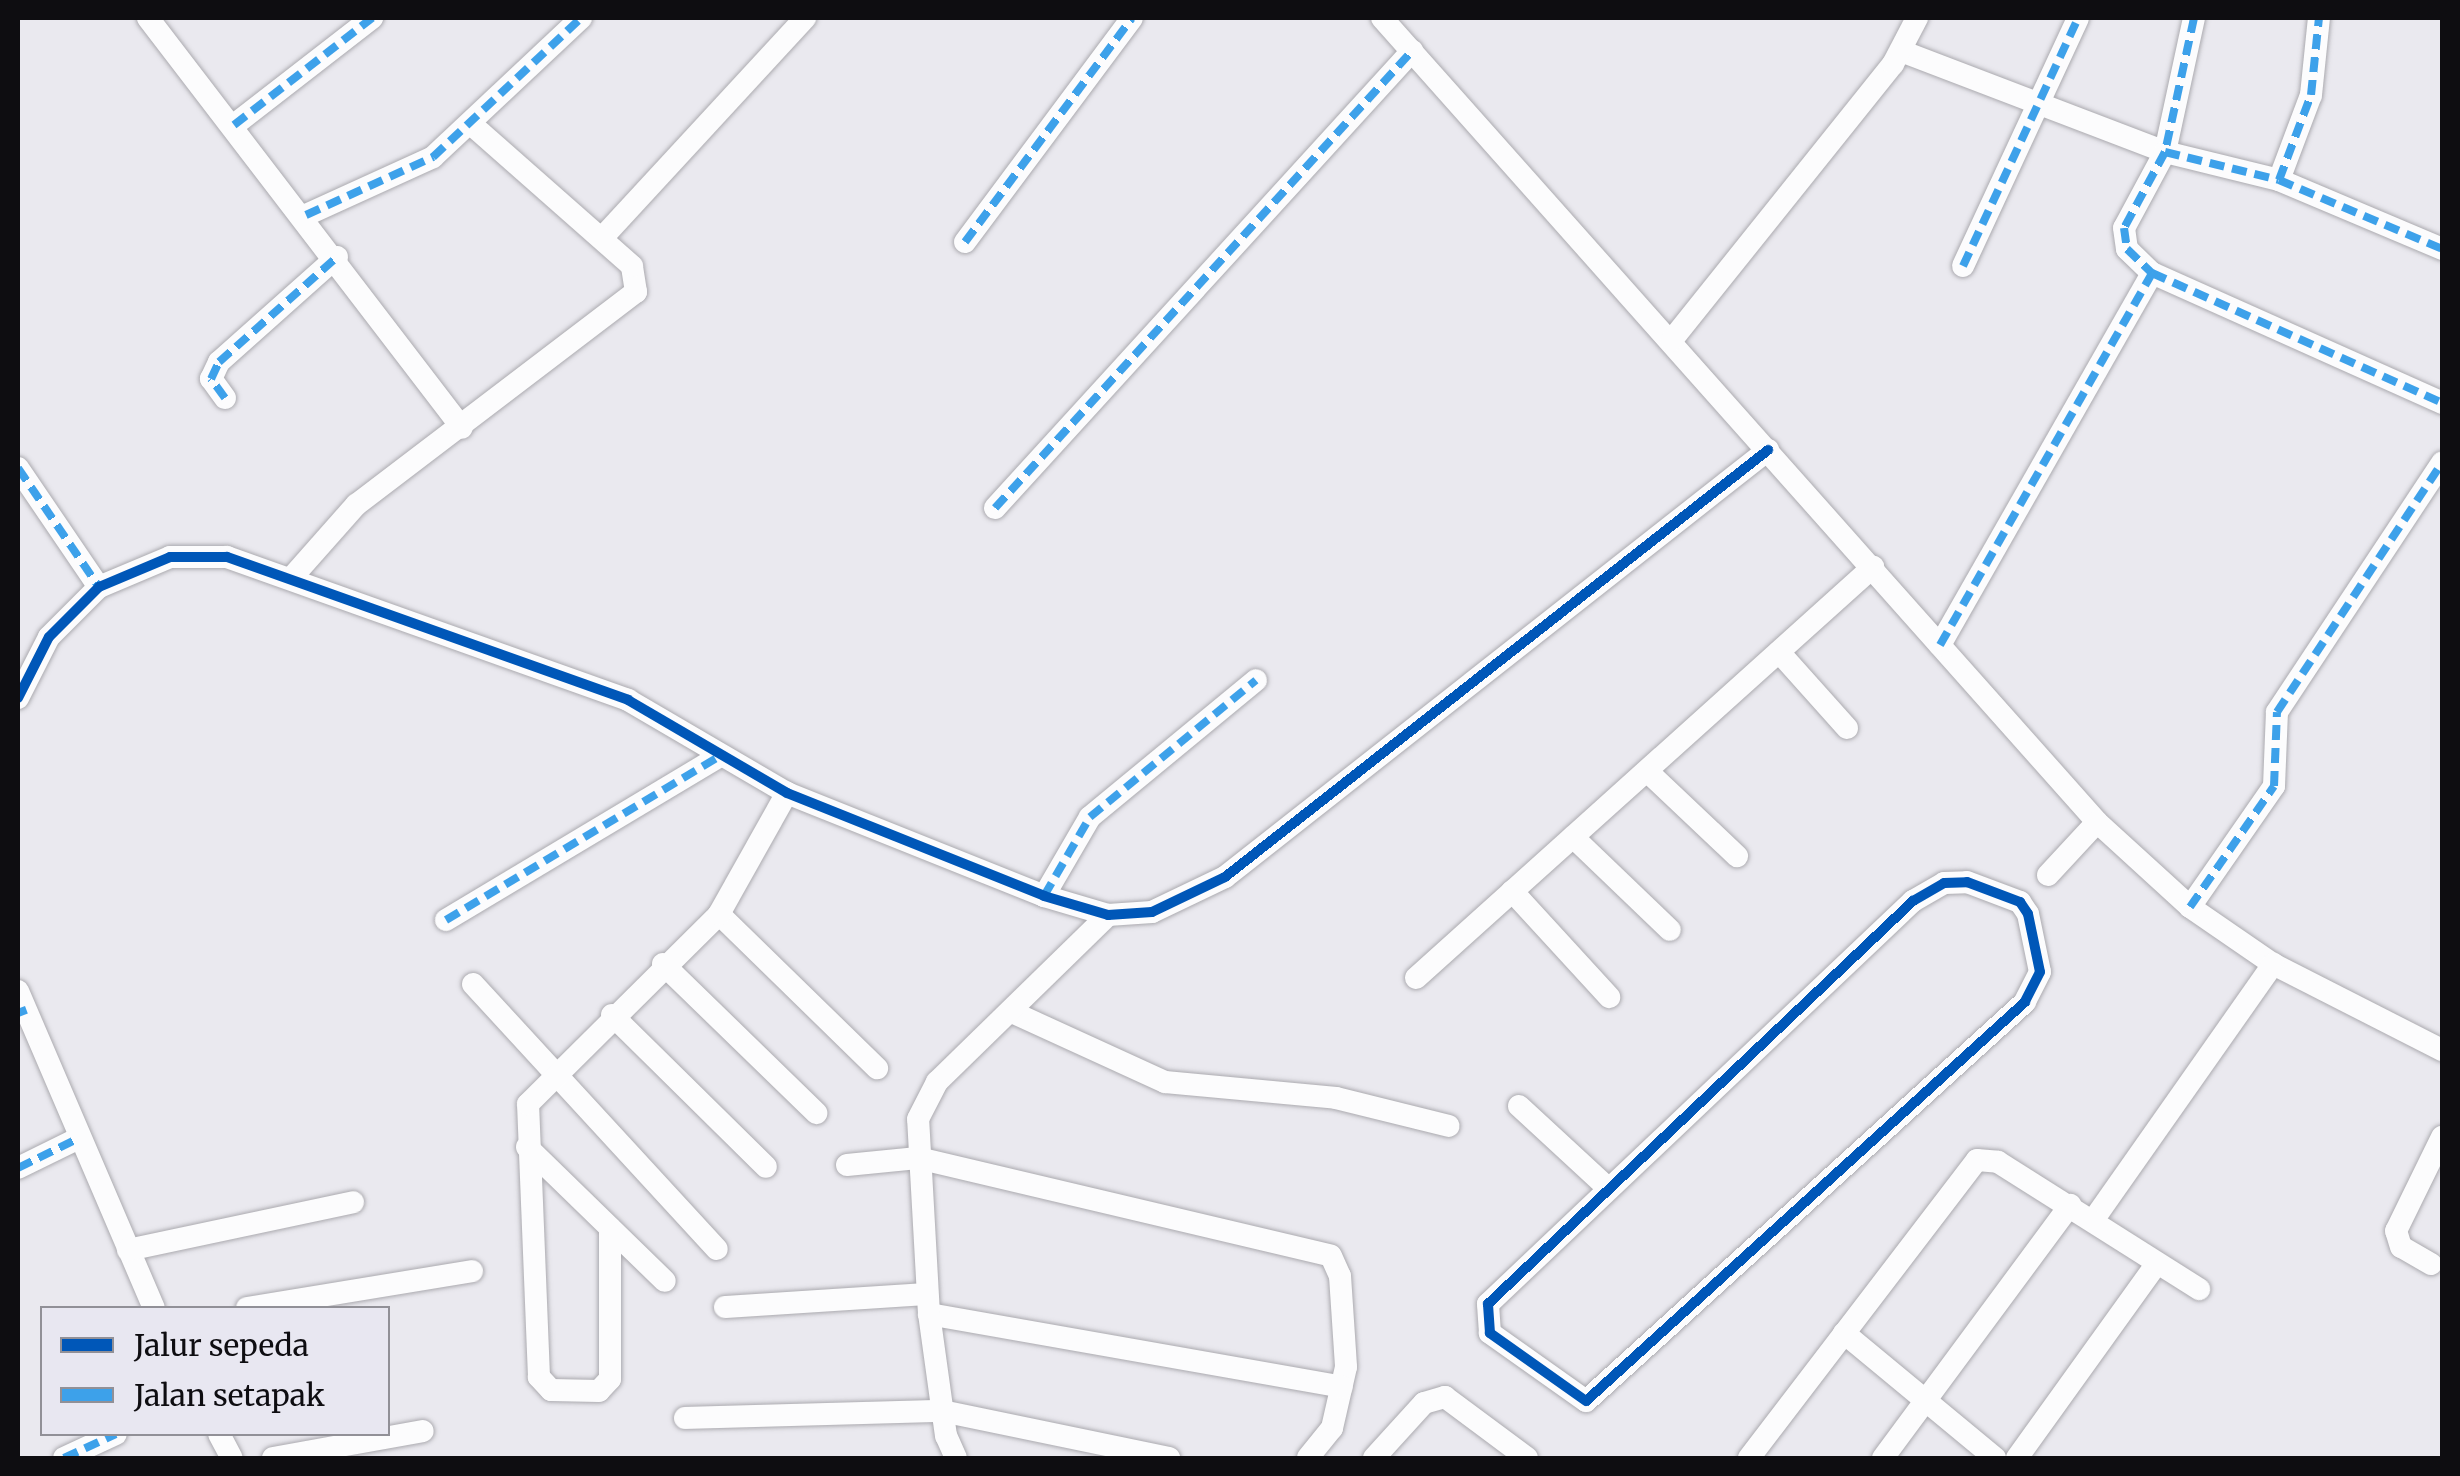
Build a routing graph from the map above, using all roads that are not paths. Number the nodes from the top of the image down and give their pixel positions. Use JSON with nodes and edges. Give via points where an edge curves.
{"nodes":[{"id":1,"x":148,"y":18,"type":"edge"},
{"id":2,"x":372,"y":18,"type":"edge"},
{"id":3,"x":581,"y":18,"type":"edge"},
{"id":4,"x":805,"y":18,"type":"edge"},
{"id":5,"x":1132,"y":18,"type":"edge"},
{"id":6,"x":1382,"y":18,"type":"edge"},
{"id":7,"x":1917,"y":18,"type":"edge"},
{"id":8,"x":2078,"y":18,"type":"edge"},
{"id":9,"x":2194,"y":18,"type":"edge"},
{"id":10,"x":2319,"y":18,"type":"edge"},
{"id":11,"x":1412,"y":52,"type":"junction"},
{"id":12,"x":1901,"y":52,"type":"junction"},
{"id":13,"x":2042,"y":103,"type":"junction"},
{"id":14,"x":234,"y":125,"type":"junction"},
{"id":15,"x":473,"y":126,"type":"junction"},
{"id":16,"x":2166,"y":152,"type":"junction"},
{"id":17,"x":2279,"y":180,"type":"junction"},
{"id":18,"x":306,"y":215,"type":"junction"},
{"id":19,"x":603,"y":237,"type":"junction"},
{"id":20,"x":965,"y":242,"type":"dead end"},
{"id":21,"x":2442,"y":249,"type":"edge"},
{"id":22,"x":337,"y":257,"type":"junction"},
{"id":23,"x":1963,"y":266,"type":"dead end"},
{"id":24,"x":2152,"y":273,"type":"junction"},
{"id":25,"x":1671,"y":341,"type":"junction"},
{"id":26,"x":225,"y":398,"type":"dead end"},
{"id":27,"x":2442,"y":404,"type":"edge"},
{"id":28,"x":462,"y":428,"type":"junction"},
{"id":29,"x":1768,"y":450,"type":"junction"},
{"id":30,"x":2442,"y":463,"type":"edge"},
{"id":31,"x":18,"y":468,"type":"edge"},
{"id":32,"x":995,"y":508,"type":"dead end"},
{"id":33,"x":1873,"y":568,"type":"junction"},
{"id":34,"x":294,"y":575,"type":"junction"},
{"id":35,"x":99,"y":587,"type":"junction"},
{"id":36,"x":1940,"y":644,"type":"junction"},
{"id":37,"x":1779,"y":652,"type":"junction"},
{"id":38,"x":1256,"y":680,"type":"dead end"},
{"id":39,"x":18,"y":698,"type":"edge"},
{"id":40,"x":1847,"y":728,"type":"dead end"},
{"id":41,"x":720,"y":756,"type":"junction"},
{"id":42,"x":1646,"y":771,"type":"junction"},
{"id":43,"x":787,"y":792,"type":"junction"},
{"id":44,"x":2096,"y":822,"type":"junction"},
{"id":45,"x":1573,"y":837,"type":"junction"},
{"id":46,"x":1737,"y":856,"type":"dead end"},
{"id":47,"x":2034,"y":889,"type":"junction"},
{"id":48,"x":1512,"y":891,"type":"junction"},
{"id":49,"x":1044,"y":896,"type":"junction"},
{"id":50,"x":2190,"y":907,"type":"junction"},
{"id":51,"x":719,"y":914,"type":"junction"},
{"id":52,"x":1108,"y":916,"type":"junction"},
{"id":53,"x":446,"y":920,"type":"dead end"},
{"id":54,"x":1670,"y":930,"type":"dead end"},
{"id":55,"x":663,"y":964,"type":"junction"},
{"id":56,"x":2273,"y":964,"type":"junction"},
{"id":57,"x":1416,"y":978,"type":"dead end"},
{"id":58,"x":474,"y":984,"type":"dead end"},
{"id":59,"x":1609,"y":997,"type":"dead end"},
{"id":60,"x":20,"y":1005,"type":"edge"},
{"id":61,"x":1012,"y":1012,"type":"junction"},
{"id":62,"x":612,"y":1015,"type":"junction"},
{"id":63,"x":2442,"y":1050,"type":"edge"},
{"id":64,"x":557,"y":1068,"type":"junction"},
{"id":65,"x":877,"y":1068,"type":"dead end"},
{"id":66,"x":1519,"y":1106,"type":"dead end"},
{"id":67,"x":816,"y":1114,"type":"dead end"},
{"id":68,"x":1448,"y":1126,"type":"dead end"},
{"id":69,"x":2442,"y":1137,"type":"edge"},
{"id":70,"x":77,"y":1138,"type":"junction"},
{"id":71,"x":526,"y":1147,"type":"junction"},
{"id":72,"x":918,"y":1158,"type":"junction"},
{"id":73,"x":847,"y":1165,"type":"dead end"},
{"id":74,"x":766,"y":1167,"type":"dead end"},
{"id":75,"x":18,"y":1168,"type":"edge"},
{"id":76,"x":1609,"y":1189,"type":"junction"},
{"id":77,"x":353,"y":1202,"type":"dead end"},
{"id":78,"x":2070,"y":1205,"type":"junction"},
{"id":79,"x":2094,"y":1219,"type":"junction"},
{"id":80,"x":610,"y":1228,"type":"junction"},
{"id":81,"x":717,"y":1249,"type":"dead end"},
{"id":82,"x":128,"y":1250,"type":"junction"},
{"id":83,"x":2158,"y":1263,"type":"junction"},
{"id":84,"x":2432,"y":1264,"type":"dead end"},
{"id":85,"x":472,"y":1271,"type":"dead end"},
{"id":86,"x":665,"y":1281,"type":"dead end"},
{"id":87,"x":2199,"y":1290,"type":"dead end"},
{"id":88,"x":928,"y":1304,"type":"junction"},
{"id":89,"x":153,"y":1306,"type":"edge"},
{"id":90,"x":260,"y":1306,"type":"edge"},
{"id":91,"x":724,"y":1307,"type":"dead end"},
{"id":92,"x":1844,"y":1333,"type":"junction"},
{"id":93,"x":1342,"y":1387,"type":"junction"},
{"id":94,"x":1923,"y":1404,"type":"junction"},
{"id":95,"x":942,"y":1411,"type":"junction"},
{"id":96,"x":685,"y":1418,"type":"dead end"},
{"id":97,"x":423,"y":1431,"type":"dead end"},
{"id":98,"x":112,"y":1436,"type":"edge"},
{"id":99,"x":220,"y":1436,"type":"edge"},
{"id":100,"x":64,"y":1458,"type":"edge"},
{"id":101,"x":232,"y":1458,"type":"edge"},
{"id":102,"x":273,"y":1458,"type":"edge"},
{"id":103,"x":956,"y":1458,"type":"edge"},
{"id":104,"x":1169,"y":1458,"type":"edge"},
{"id":105,"x":1308,"y":1458,"type":"edge"},
{"id":106,"x":1374,"y":1458,"type":"edge"},
{"id":107,"x":1527,"y":1458,"type":"edge"},
{"id":108,"x":1749,"y":1458,"type":"edge"},
{"id":109,"x":1883,"y":1458,"type":"edge"},
{"id":110,"x":1996,"y":1458,"type":"edge"},
{"id":111,"x":2016,"y":1458,"type":"edge"}],
"edges":[{"from":1,"to":14,"type":"street"},
{"from":2,"to":14,"type":"street"},
{"from":3,"to":15,"type":"street"},
{"from":4,"to":19,"type":"street"},
{"from":5,"to":20,"type":"street"},
{"from":6,"to":11,"type":"street"},
{"from":7,"to":12,"type":"street"},
{"from":8,"to":13,"type":"street"},
{"from":9,"to":16,"type":"street"},
{"from":10,"to":17,"type":"street","via":[[2311,95]]},
{"from":11,"to":25,"type":"street"},
{"from":11,"to":32,"type":"street"},
{"from":12,"to":13,"type":"street"},
{"from":12,"to":25,"type":"street"},
{"from":13,"to":16,"type":"street"},
{"from":13,"to":23,"type":"street"},
{"from":14,"to":18,"type":"street"},
{"from":15,"to":18,"type":"street","via":[[410,170]]},
{"from":15,"to":19,"type":"street"},
{"from":16,"to":17,"type":"street"},
{"from":16,"to":24,"type":"street","via":[[2124,228],[2127,249]]},
{"from":17,"to":21,"type":"street"},
{"from":18,"to":22,"type":"street"},
{"from":19,"to":28,"type":"street","via":[[632,266],[636,292]]},
{"from":22,"to":26,"type":"street","via":[[218,362],[211,379]]},
{"from":22,"to":28,"type":"street"},
{"from":24,"to":27,"type":"street"},
{"from":24,"to":36,"type":"street"},
{"from":25,"to":29,"type":"street"},
{"from":28,"to":34,"type":"street","via":[[356,505]]},
{"from":29,"to":33,"type":"street"},
{"from":29,"to":52,"type":"street","via":[[1225,878],[1152,912]]},
{"from":30,"to":50,"type":"street","via":[[2277,712],[2274,786]]},
{"from":31,"to":35,"type":"street"},
{"from":33,"to":36,"type":"street"},
{"from":33,"to":37,"type":"street"},
{"from":34,"to":35,"type":"street","via":[[196,554],[143,564]]},
{"from":34,"to":41,"type":"street","via":[[628,700]]},
{"from":35,"to":39,"type":"street","via":[[49,636]]},
{"from":36,"to":44,"type":"street"},
{"from":37,"to":40,"type":"street"},
{"from":37,"to":42,"type":"street"},
{"from":38,"to":49,"type":"street","via":[[1090,818]]},
{"from":41,"to":43,"type":"street"},
{"from":41,"to":53,"type":"street"},
{"from":42,"to":45,"type":"street"},
{"from":42,"to":46,"type":"street"},
{"from":43,"to":49,"type":"street"},
{"from":43,"to":51,"type":"street"},
{"from":44,"to":47,"type":"street"},
{"from":44,"to":50,"type":"street"},
{"from":45,"to":48,"type":"street"},
{"from":45,"to":54,"type":"street"},
{"from":47,"to":76,"type":"street","via":[[1967,882],[1927,890]]},
{"from":47,"to":76,"type":"street","via":[[2040,972],[2025,1002],[1581,1402],[1490,1334],[1483,1314]]},
{"from":48,"to":57,"type":"street"},
{"from":48,"to":59,"type":"street"},
{"from":49,"to":52,"type":"street"},
{"from":50,"to":56,"type":"street"},
{"from":51,"to":55,"type":"street"},
{"from":51,"to":65,"type":"street"},
{"from":52,"to":61,"type":"street"},
{"from":55,"to":62,"type":"street"},
{"from":55,"to":67,"type":"street"},
{"from":56,"to":63,"type":"street"},
{"from":56,"to":79,"type":"street"},
{"from":58,"to":64,"type":"street"},
{"from":60,"to":70,"type":"street"},
{"from":61,"to":68,"type":"street","via":[[1165,1082],[1336,1098]]},
{"from":61,"to":72,"type":"street","via":[[924,1101]]},
{"from":62,"to":64,"type":"street"},
{"from":62,"to":74,"type":"street"},
{"from":64,"to":71,"type":"street","via":[[528,1104]]},
{"from":64,"to":81,"type":"street"},
{"from":66,"to":76,"type":"street"},
{"from":69,"to":84,"type":"street","via":[[2396,1231],[2402,1247]]},
{"from":70,"to":75,"type":"street"},
{"from":70,"to":82,"type":"street"},
{"from":71,"to":80,"type":"street"},
{"from":71,"to":80,"type":"street","via":[[539,1377],[551,1390],[600,1392],[610,1380]]},
{"from":72,"to":73,"type":"street"},
{"from":72,"to":88,"type":"street"},
{"from":72,"to":93,"type":"street","via":[[1331,1256],[1340,1276]]},
{"from":77,"to":82,"type":"street"},
{"from":78,"to":79,"type":"street"},
{"from":78,"to":92,"type":"street","via":[[1998,1162],[1977,1160]]},
{"from":78,"to":94,"type":"street"},
{"from":79,"to":83,"type":"street"},
{"from":80,"to":86,"type":"street"},
{"from":82,"to":89,"type":"street"},
{"from":83,"to":87,"type":"street"},
{"from":83,"to":111,"type":"street"},
{"from":85,"to":90,"type":"street"},
{"from":88,"to":91,"type":"street"},
{"from":88,"to":93,"type":"street"},
{"from":88,"to":95,"type":"street"},
{"from":92,"to":94,"type":"street"},
{"from":92,"to":108,"type":"street"},
{"from":93,"to":105,"type":"street","via":[[1332,1428]]},
{"from":94,"to":109,"type":"street"},
{"from":94,"to":110,"type":"street"},
{"from":95,"to":96,"type":"street"},
{"from":95,"to":103,"type":"street"},
{"from":95,"to":104,"type":"street"},
{"from":97,"to":102,"type":"street"},
{"from":98,"to":100,"type":"street"},
{"from":99,"to":101,"type":"street"},
{"from":106,"to":107,"type":"street","via":[[1424,1403],[1445,1396]]}]}
